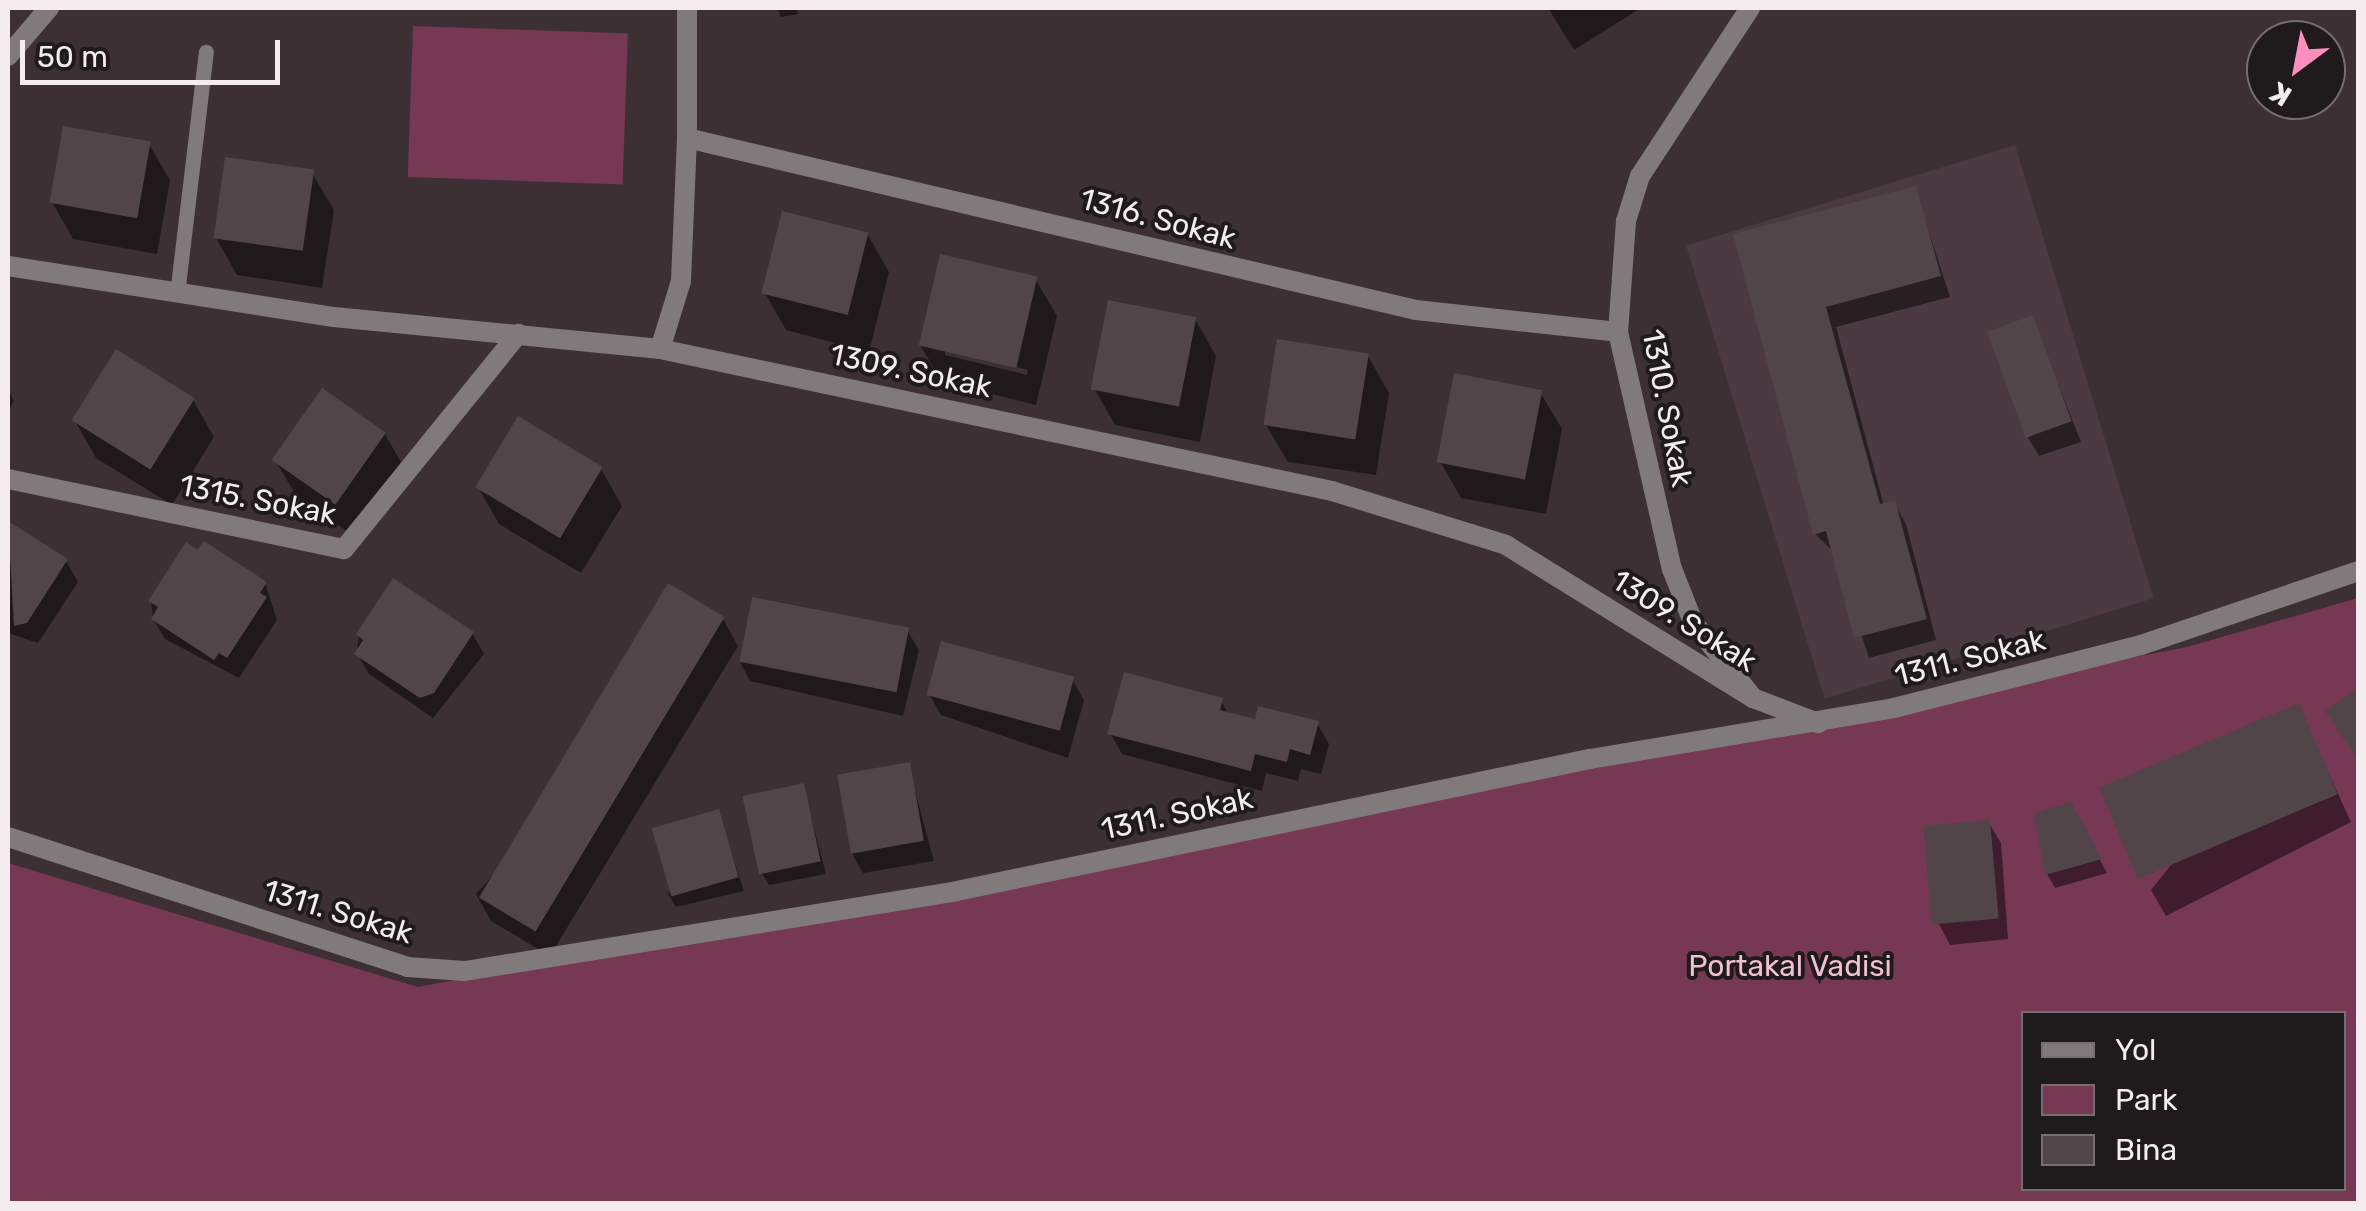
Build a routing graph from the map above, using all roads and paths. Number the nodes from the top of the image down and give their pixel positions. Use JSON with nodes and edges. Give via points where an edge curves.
{"nodes":[{"id":1,"x":49,"y":8,"type":"edge"},
{"id":2,"x":687,"y":8,"type":"edge"},
{"id":3,"x":1750,"y":8,"type":"edge"},
{"id":4,"x":206,"y":52,"type":"dead end"},
{"id":5,"x":8,"y":56,"type":"edge"},
{"id":6,"x":688,"y":138,"type":"junction"},
{"id":7,"x":8,"y":266,"type":"edge"},
{"id":8,"x":177,"y":294,"type":"junction"},
{"id":9,"x":1618,"y":332,"type":"junction"},
{"id":10,"x":518,"y":334,"type":"junction"},
{"id":11,"x":660,"y":349,"type":"junction"},
{"id":12,"x":8,"y":479,"type":"edge"},
{"id":13,"x":2358,"y":571,"type":"edge"},
{"id":14,"x":1752,"y":698,"type":"junction"},
{"id":15,"x":1818,"y":724,"type":"junction"},
{"id":16,"x":8,"y":836,"type":"edge"}],
"edges":[{"from":1,"to":5,"type":"street"},
{"from":2,"to":6,"type":"street"},
{"from":3,"to":9,"type":"street","name":"1310. Sokak","via":[[1640,176]]},
{"from":4,"to":8,"type":"lane"},
{"from":6,"to":9,"type":"street","name":"1316. Sokak","via":[[1416,310]]},
{"from":6,"to":11,"type":"street","via":[[681,282]]},
{"from":7,"to":8,"type":"street","name":"1309. Sokak"},
{"from":8,"to":10,"type":"street","name":"1309. Sokak"},
{"from":9,"to":14,"type":"street","name":"1310. Sokak","via":[[1672,569],[1693,622]]},
{"from":10,"to":11,"type":"street","name":"1309. Sokak"},
{"from":10,"to":12,"type":"street","name":"1315. Sokak","via":[[344,549]]},
{"from":11,"to":14,"type":"street","name":"1309. Sokak","via":[[1332,492],[1506,546]]},
{"from":13,"to":15,"type":"street","name":"1311. Sokak","via":[[2141,645]]},
{"from":14,"to":15,"type":"street"},
{"from":15,"to":16,"type":"street","name":"1311. Sokak","via":[[1590,759],[952,892],[465,971],[408,967]]}]}
